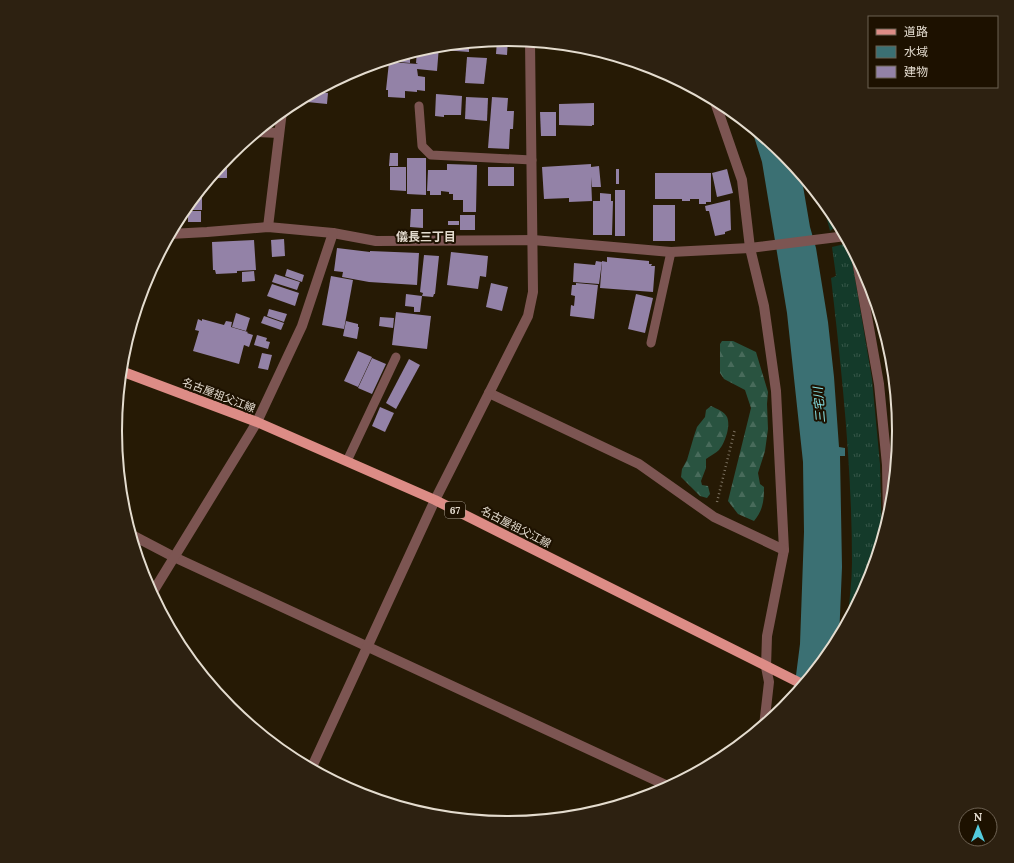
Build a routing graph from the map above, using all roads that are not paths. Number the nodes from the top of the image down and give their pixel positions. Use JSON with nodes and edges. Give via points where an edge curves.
{"nodes":[{"id":1,"x":530,"y":47,"type":"edge"},
{"id":2,"x":419,"y":106,"type":"dead end"},
{"id":3,"x":717,"y":109,"type":"edge"},
{"id":4,"x":281,"y":120,"type":"edge"},
{"id":5,"x":264,"y":132,"type":"edge"},
{"id":6,"x":279,"y":133,"type":"junction"},
{"id":7,"x":532,"y":160,"type":"junction"},
{"id":8,"x":268,"y":227,"type":"junction"},
{"id":9,"x":332,"y":233,"type":"junction"},
{"id":10,"x":176,"y":234,"type":"edge"},
{"id":11,"x":840,"y":237,"type":"edge"},
{"id":12,"x":533,"y":240,"type":"junction"},
{"id":13,"x":754,"y":248,"type":"junction"},
{"id":14,"x":671,"y":252,"type":"junction"},
{"id":15,"x":860,"y":276,"type":"edge"},
{"id":16,"x":651,"y":343,"type":"dead end"},
{"id":17,"x":396,"y":357,"type":"dead end"},
{"id":18,"x":126,"y":373,"type":"edge"},
{"id":19,"x":489,"y":393,"type":"junction"},
{"id":20,"x":257,"y":422,"type":"junction"},
{"id":21,"x":347,"y":461,"type":"junction"},
{"id":22,"x":887,"y":492,"type":"edge"},
{"id":23,"x":435,"y":500,"type":"junction"},
{"id":24,"x":137,"y":538,"type":"edge"},
{"id":25,"x":784,"y":550,"type":"junction"},
{"id":26,"x":174,"y":557,"type":"junction"},
{"id":27,"x":155,"y":589,"type":"edge"},
{"id":28,"x":367,"y":647,"type":"junction"},
{"id":29,"x":766,"y":667,"type":"junction"},
{"id":30,"x":799,"y":684,"type":"edge"},
{"id":31,"x":765,"y":717,"type":"edge"},
{"id":32,"x":313,"y":764,"type":"edge"},
{"id":33,"x":662,"y":784,"type":"edge"}],
"edges":[{"from":1,"to":7,"type":"street"},
{"from":2,"to":7,"type":"lane","via":[[422,146],[431,155]]},
{"from":3,"to":13,"type":"street","via":[[742,180]]},
{"from":4,"to":6,"type":"street"},
{"from":5,"to":6,"type":"street"},
{"from":6,"to":8,"type":"street"},
{"from":7,"to":12,"type":"street"},
{"from":8,"to":9,"type":"street"},
{"from":8,"to":10,"type":"street"},
{"from":9,"to":12,"type":"street","via":[[376,241]]},
{"from":9,"to":20,"type":"street","via":[[302,326]]},
{"from":11,"to":13,"type":"street"},
{"from":12,"to":14,"type":"street"},
{"from":12,"to":19,"type":"street","via":[[534,292],[528,316]]},
{"from":13,"to":14,"type":"street"},
{"from":13,"to":25,"type":"street","via":[[776,391]]},
{"from":14,"to":16,"type":"lane"},
{"from":15,"to":22,"type":"street","via":[[878,384]]},
{"from":17,"to":21,"type":"lane"},
{"from":18,"to":20,"type":"main road","name":"名古屋祖父江線","number":"67"},
{"from":19,"to":23,"type":"street"},
{"from":19,"to":25,"type":"street","via":[[638,464],[714,517]]},
{"from":20,"to":21,"type":"main road","name":"名古屋祖父江線","number":"67"},
{"from":20,"to":26,"type":"street"},
{"from":21,"to":23,"type":"main road","name":"名古屋祖父江線","number":"67"},
{"from":23,"to":28,"type":"street"},
{"from":23,"to":29,"type":"main road","name":"名古屋祖父江線","number":"67"},
{"from":24,"to":26,"type":"street"},
{"from":25,"to":29,"type":"street","via":[[767,636]]},
{"from":26,"to":27,"type":"street"},
{"from":26,"to":28,"type":"street"},
{"from":28,"to":32,"type":"street"},
{"from":28,"to":33,"type":"street"},
{"from":29,"to":30,"type":"main road","name":"名古屋祖父江線","number":"67"},
{"from":29,"to":31,"type":"street","via":[[769,682]]}]}
